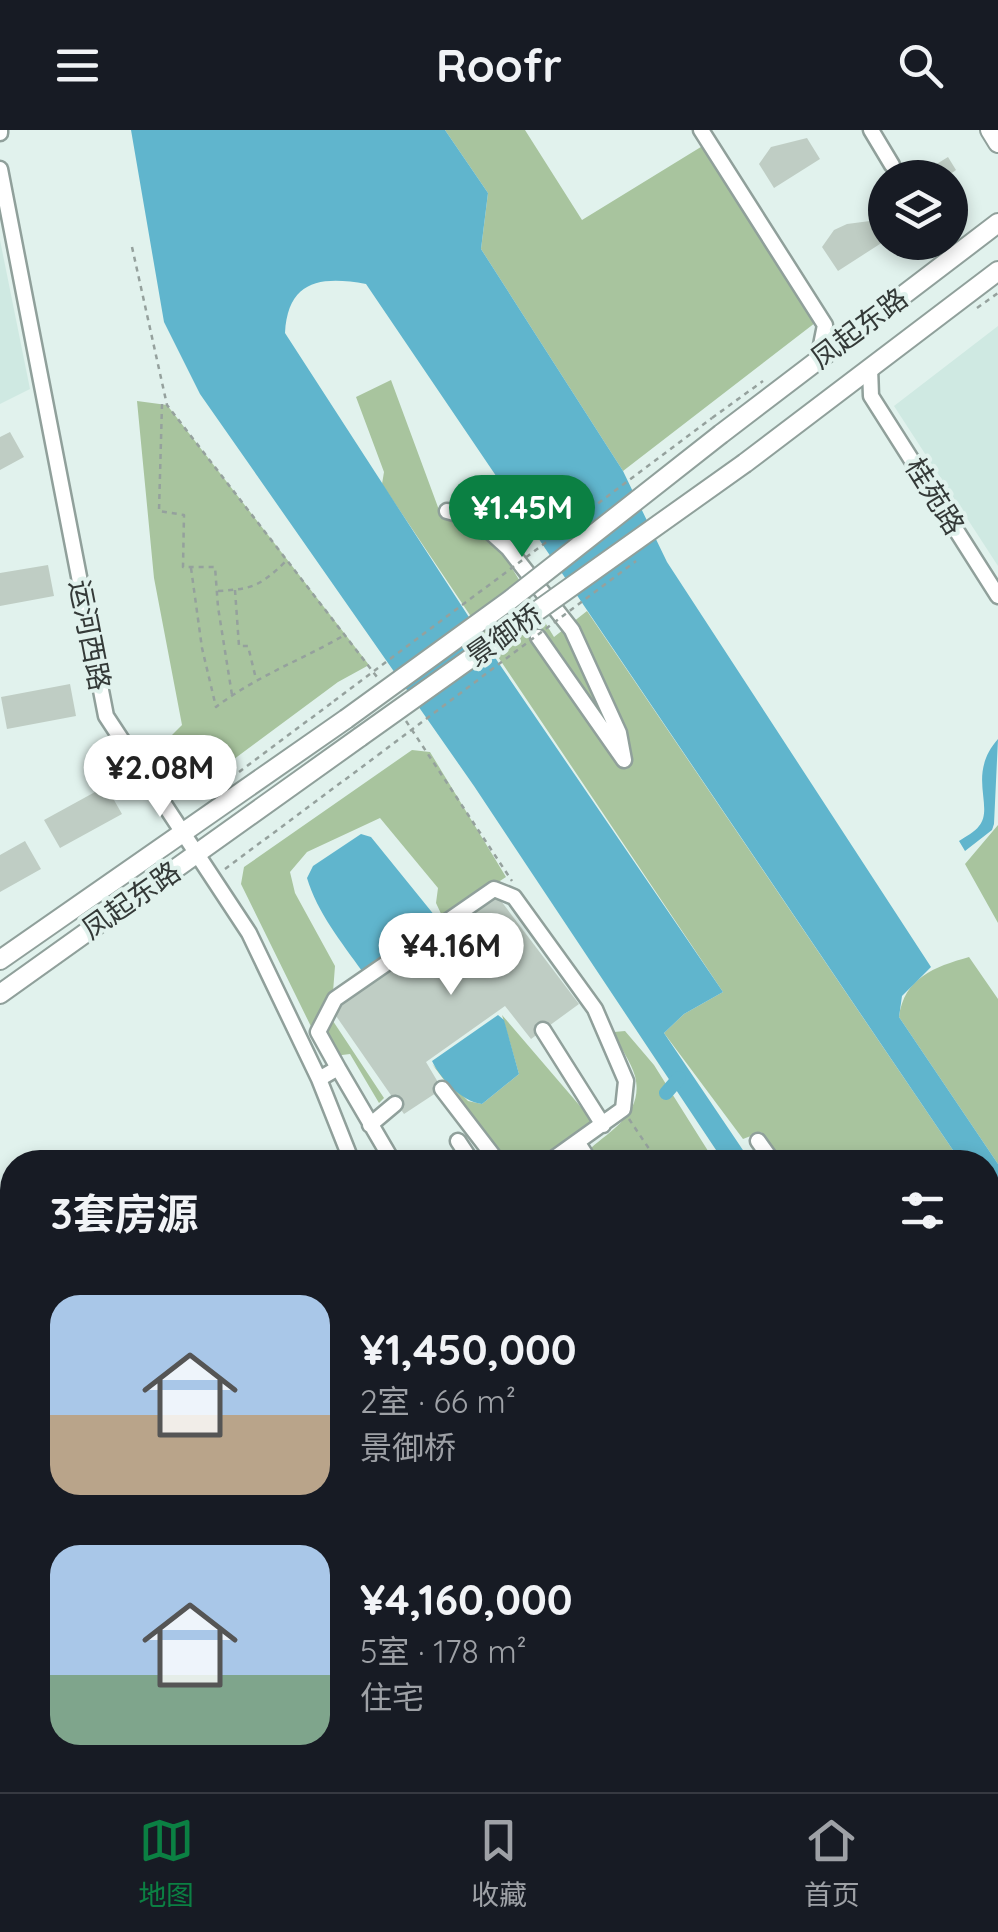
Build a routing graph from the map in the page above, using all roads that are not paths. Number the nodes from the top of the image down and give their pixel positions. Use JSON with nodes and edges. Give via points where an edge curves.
{"nodes":[{"id":1,"x":701,"y":130,"type":"edge"},
{"id":2,"x":871,"y":130,"type":"edge"},
{"id":3,"x":990,"y":130,"type":"edge"},
{"id":4,"x":998,"y":143,"type":"edge"},
{"id":5,"x":889,"y":160,"type":"edge"},
{"id":6,"x":0,"y":169,"type":"edge"},
{"id":7,"x":998,"y":223,"type":"edge"},
{"id":8,"x":998,"y":271,"type":"edge"},
{"id":9,"x":825,"y":325,"type":"junction"},
{"id":10,"x":855,"y":332,"type":"junction"},
{"id":11,"x":818,"y":360,"type":"junction"},
{"id":12,"x":870,"y":368,"type":"junction"},
{"id":13,"x":839,"y":392,"type":"junction"},
{"id":14,"x":871,"y":396,"type":"junction"},
{"id":15,"x":717,"y":426,"type":"joint"},
{"id":16,"x":746,"y":462,"type":"joint"},
{"id":17,"x":447,"y":511,"type":"dead end"},
{"id":18,"x":998,"y":596,"type":"edge"},
{"id":19,"x":538,"y":637,"type":"road end"},
{"id":20,"x":346,"y":719,"type":"joint"},
{"id":21,"x":360,"y":737,"type":"joint"},
{"id":22,"x":182,"y":834,"type":"junction"},
{"id":23,"x":196,"y":855,"type":"junction"},
{"id":24,"x":0,"y":960,"type":"edge"},
{"id":25,"x":0,"y":994,"type":"edge"},
{"id":26,"x":543,"y":1030,"type":"dead end"},
{"id":27,"x":338,"y":1068,"type":"junction"},
{"id":28,"x":319,"y":1079,"type":"junction"},
{"id":29,"x":442,"y":1089,"type":"dead end"},
{"id":30,"x":395,"y":1104,"type":"dead end"},
{"id":31,"x":370,"y":1124,"type":"junction"},
{"id":32,"x":603,"y":1125,"type":"junction"},
{"id":33,"x":758,"y":1140,"type":"dead end"},
{"id":34,"x":458,"y":1142,"type":"dead end"},
{"id":35,"x":578,"y":1143,"type":"junction"},
{"id":36,"x":347,"y":1150,"type":"edge"},
{"id":37,"x":386,"y":1150,"type":"edge"},
{"id":38,"x":464,"y":1150,"type":"edge"},
{"id":39,"x":489,"y":1150,"type":"edge"},
{"id":40,"x":567,"y":1150,"type":"edge"},
{"id":41,"x":582,"y":1150,"type":"edge"},
{"id":42,"x":765,"y":1150,"type":"edge"}],
"edges":[{"from":1,"to":9,"type":"street"},
{"from":2,"to":5,"type":"street"},
{"from":3,"to":4,"type":"main road"},
{"from":6,"to":22,"type":"street","name":"运河西路","via":[[106,716]]},
{"from":7,"to":10,"type":"main road","name":"凤起东路"},
{"from":8,"to":12,"type":"main road","name":"凤起东路"},
{"from":9,"to":10,"type":"street"},
{"from":9,"to":11,"type":"street"},
{"from":10,"to":11,"type":"main road","name":"凤起东路"},
{"from":11,"to":15,"type":"main road","name":"凤起东路"},
{"from":12,"to":13,"type":"main road","name":"凤起东路"},
{"from":12,"to":14,"type":"street"},
{"from":13,"to":14,"type":"street"},
{"from":13,"to":16,"type":"main road","name":"凤起东路"},
{"from":14,"to":18,"type":"street","name":"桂苑路"},
{"from":15,"to":20,"type":"main road","name":"景御桥","bridge":true,"via":[[510,600]]},
{"from":16,"to":21,"type":"main road","name":"景御桥","bridge":true},
{"from":17,"to":19,"type":"street","via":[[476,519],[508,548],[572,630],[619,733],[624,760]]},
{"from":20,"to":22,"type":"main road","name":"凤起东路"},
{"from":21,"to":23,"type":"main road","name":"凤起东路"},
{"from":22,"to":23,"type":"street","name":"运河西路"},
{"from":22,"to":24,"type":"main road","name":"凤起东路"},
{"from":23,"to":25,"type":"main road","name":"凤起东路"},
{"from":23,"to":28,"type":"street","name":"运河西路","via":[[248,934]]},
{"from":26,"to":32,"type":"street"},
{"from":27,"to":28,"type":"street"},
{"from":27,"to":31,"type":"street"},
{"from":27,"to":32,"type":"street","via":[[318,1032],[335,999],[494,889],[514,896],[595,1008],[626,1081],[623,1109]]},
{"from":28,"to":36,"type":"street","name":"运河西路"},
{"from":29,"to":39,"type":"street"},
{"from":30,"to":31,"type":"street"},
{"from":31,"to":37,"type":"street"},
{"from":32,"to":35,"type":"street"},
{"from":33,"to":42,"type":"street"},
{"from":34,"to":38,"type":"street"},
{"from":35,"to":40,"type":"street"},
{"from":35,"to":41,"type":"street"}]}
